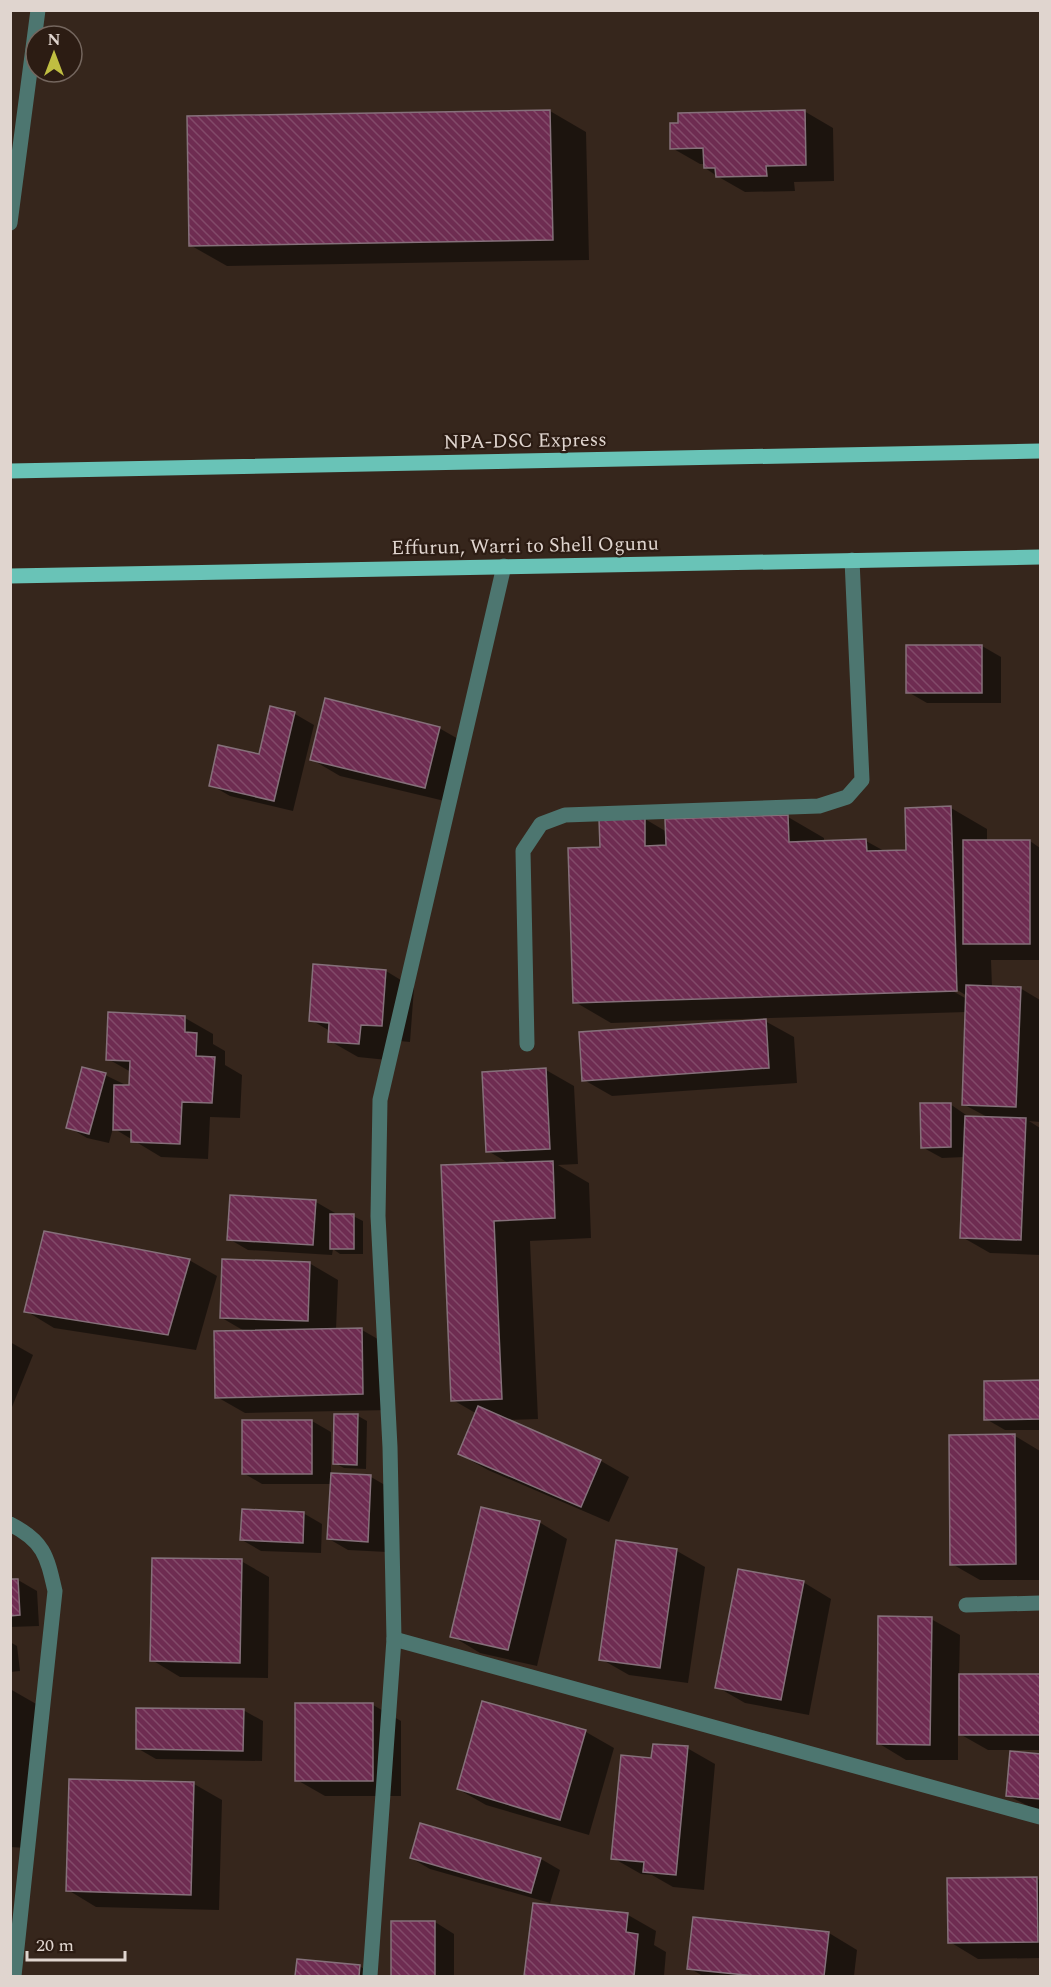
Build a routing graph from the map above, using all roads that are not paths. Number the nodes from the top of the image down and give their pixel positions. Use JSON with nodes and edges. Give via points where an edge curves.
{"nodes":[{"id":1,"x":38,"y":10,"type":"edge"},
{"id":2,"x":10,"y":223,"type":"edge"},
{"id":3,"x":1041,"y":451,"type":"edge"},
{"id":4,"x":10,"y":471,"type":"edge"},
{"id":5,"x":1041,"y":557,"type":"edge"},
{"id":6,"x":852,"y":560,"type":"junction"},
{"id":7,"x":504,"y":566,"type":"junction"},
{"id":8,"x":10,"y":576,"type":"edge"},
{"id":9,"x":527,"y":1044,"type":"dead end"},
{"id":10,"x":10,"y":1524,"type":"edge"},
{"id":11,"x":1041,"y":1603,"type":"edge"},
{"id":12,"x":966,"y":1605,"type":"dead end"},
{"id":13,"x":394,"y":1639,"type":"junction"},
{"id":14,"x":1041,"y":1817,"type":"edge"},
{"id":15,"x":14,"y":1977,"type":"edge"},
{"id":16,"x":370,"y":1977,"type":"edge"}],
"edges":[{"from":1,"to":2,"type":"street"},
{"from":3,"to":4,"type":"main road","name":"NPA-DSC Express"},
{"from":5,"to":6,"type":"main road","name":"Effurun, Warri to Shell Ogunu"},
{"from":6,"to":7,"type":"main road","name":"Effurun, Warri to Shell Ogunu"},
{"from":6,"to":9,"type":"street","via":[[862,780],[847,797],[819,806],[565,815],[541,824],[524,851]]},
{"from":7,"to":8,"type":"main road","name":"Effurun, Warri to Shell Ogunu"},
{"from":7,"to":13,"type":"street","via":[[380,1100],[378,1216],[390,1447]]},
{"from":10,"to":15,"type":"street","via":[[28,1533],[47,1556],[55,1591]]},
{"from":11,"to":12,"type":"street"},
{"from":13,"to":14,"type":"street"},
{"from":13,"to":16,"type":"street"}]}
